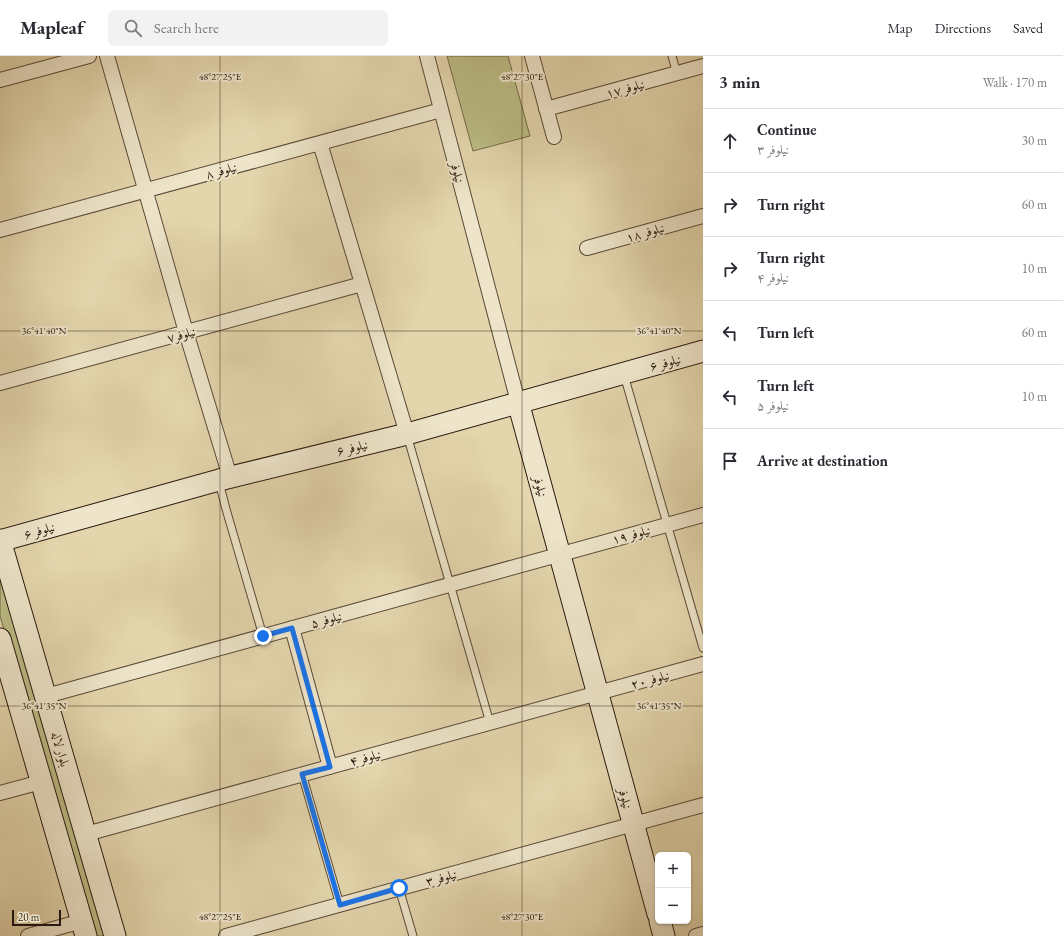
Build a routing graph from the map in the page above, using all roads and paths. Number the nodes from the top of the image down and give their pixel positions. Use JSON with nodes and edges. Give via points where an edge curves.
{"nodes":[{"id":1,"x":89,"y":56,"type":"edge"},
{"id":2,"x":107,"y":56,"type":"edge"},
{"id":3,"x":427,"y":56,"type":"edge"},
{"id":4,"x":532,"y":56,"type":"edge"},
{"id":5,"x":672,"y":56,"type":"edge"},
{"id":6,"x":703,"y":66,"type":"edge"},
{"id":7,"x":677,"y":74,"type":"junction"},
{"id":8,"x":0,"y":80,"type":"edge"},
{"id":9,"x":546,"y":109,"type":"junction"},
{"id":10,"x":441,"y":110,"type":"junction"},
{"id":11,"x":554,"y":137,"type":"dead end"},
{"id":12,"x":320,"y":143,"type":"junction"},
{"id":13,"x":145,"y":191,"type":"junction"},
{"id":14,"x":703,"y":216,"type":"edge"},
{"id":15,"x":0,"y":230,"type":"edge"},
{"id":16,"x":587,"y":248,"type":"dead end"},
{"id":17,"x":362,"y":284,"type":"junction"},
{"id":18,"x":186,"y":332,"type":"junction"},
{"id":19,"x":703,"y":351,"type":"edge"},
{"id":20,"x":624,"y":373,"type":"junction"},
{"id":21,"x":0,"y":383,"type":"edge"},
{"id":22,"x":518,"y":402,"type":"junction"},
{"id":23,"x":407,"y":434,"type":"junction"},
{"id":24,"x":225,"y":478,"type":"junction"},
{"id":25,"x":703,"y":514,"type":"edge"},
{"id":26,"x":668,"y":524,"type":"junction"},
{"id":27,"x":0,"y":541,"type":"edge"},
{"id":28,"x":560,"y":554,"type":"junction"},
{"id":29,"x":450,"y":584,"type":"junction"},
{"id":30,"x":292,"y":628,"type":"junction"},
{"id":31,"x":263,"y":636,"type":"junction"},
{"id":32,"x":0,"y":642,"type":"edge"},
{"id":33,"x":703,"y":648,"type":"edge"},
{"id":34,"x":703,"y":664,"type":"edge"},
{"id":35,"x":598,"y":693,"type":"junction"},
{"id":36,"x":46,"y":696,"type":"junction"},
{"id":37,"x":490,"y":723,"type":"junction"},
{"id":38,"x":330,"y":767,"type":"junction"},
{"id":39,"x":302,"y":774,"type":"junction"},
{"id":40,"x":41,"y":782,"type":"junction"},
{"id":41,"x":0,"y":793,"type":"edge"},
{"id":42,"x":703,"y":805,"type":"edge"},
{"id":43,"x":633,"y":824,"type":"junction"},
{"id":44,"x":86,"y":834,"type":"junction"},
{"id":45,"x":399,"y":888,"type":"junction"},
{"id":46,"x":655,"y":903,"type":"edge"},
{"id":47,"x":340,"y":905,"type":"junction"},
{"id":48,"x":661,"y":924,"type":"edge"},
{"id":49,"x":84,"y":929,"type":"edge"},
{"id":50,"x":703,"y":934,"type":"edge"},
{"id":51,"x":28,"y":936,"type":"edge"},
{"id":52,"x":115,"y":936,"type":"edge"},
{"id":53,"x":226,"y":936,"type":"edge"},
{"id":54,"x":413,"y":936,"type":"edge"},
{"id":55,"x":664,"y":936,"type":"edge"},
{"id":56,"x":696,"y":936,"type":"edge"}],
"edges":[{"from":1,"to":8,"type":"street"},
{"from":2,"to":13,"type":"street"},
{"from":3,"to":10,"type":"street","name":"نیلوفر"},
{"from":4,"to":9,"type":"street"},
{"from":5,"to":7,"type":"lane"},
{"from":6,"to":7,"type":"street","name":"نیلوفر ۱۷"},
{"from":7,"to":9,"type":"street","name":"نیلوفر ۱۷"},
{"from":9,"to":11,"type":"street"},
{"from":10,"to":12,"type":"street","name":"نیلوفر ۸"},
{"from":10,"to":22,"type":"street","name":"نیلوفر"},
{"from":12,"to":13,"type":"street","name":"نیلوفر ۸"},
{"from":12,"to":17,"type":"street"},
{"from":13,"to":15,"type":"street","name":"نیلوفر ۸"},
{"from":13,"to":18,"type":"street"},
{"from":14,"to":16,"type":"street","name":"نیلوفر ۱۸"},
{"from":17,"to":18,"type":"street","name":"نیلوفر۷"},
{"from":17,"to":23,"type":"street"},
{"from":18,"to":21,"type":"street","name":"نیلوفر۷"},
{"from":18,"to":24,"type":"street"},
{"from":19,"to":20,"type":"street","name":"نیلوفر ۶"},
{"from":20,"to":22,"type":"street","name":"نیلوفر ۶"},
{"from":20,"to":26,"type":"lane"},
{"from":22,"to":23,"type":"street","name":"نیلوفر ۶"},
{"from":22,"to":28,"type":"street","name":"نیلوفر"},
{"from":23,"to":24,"type":"street","name":"نیلوفر ۶"},
{"from":23,"to":29,"type":"lane"},
{"from":24,"to":27,"type":"street","name":"نیلوفر ۶"},
{"from":24,"to":31,"type":"lane","via":[[226,509]]},
{"from":25,"to":26,"type":"street","name":"نیلوفر ۱۹"},
{"from":26,"to":28,"type":"street","name":"نیلوفر ۱۹"},
{"from":26,"to":33,"type":"lane"},
{"from":27,"to":36,"type":"street","name":"بلوار لاله"},
{"from":28,"to":29,"type":"street","name":"نیلوفر ۵"},
{"from":28,"to":35,"type":"street","name":"نیلوفر"},
{"from":29,"to":30,"type":"street","name":"نیلوفر ۵"},
{"from":29,"to":37,"type":"lane"},
{"from":30,"to":31,"type":"street","name":"نیلوفر ۵"},
{"from":30,"to":38,"type":"street"},
{"from":31,"to":36,"type":"street","name":"نیلوفر ۵"},
{"from":32,"to":40,"type":"street"},
{"from":34,"to":35,"type":"street","name":"نیلوفر ۲۰"},
{"from":35,"to":37,"type":"street","name":"نیلوفر ۴"},
{"from":35,"to":43,"type":"street","name":"نیلوفر"},
{"from":36,"to":44,"type":"street","name":"بلوار لاله"},
{"from":37,"to":38,"type":"street","name":"نیلوفر ۴"},
{"from":38,"to":39,"type":"street","name":"نیلوفر ۴"},
{"from":39,"to":44,"type":"street","name":"نیلوفر ۴"},
{"from":39,"to":47,"type":"lane"},
{"from":40,"to":41,"type":"street"},
{"from":40,"to":49,"type":"street"},
{"from":42,"to":43,"type":"street","name":"نیلوفر ۳"},
{"from":43,"to":45,"type":"street","name":"نیلوفر ۳"},
{"from":43,"to":46,"type":"street","name":"نیلوفر"},
{"from":44,"to":52,"type":"street","name":"بلوار لاله"},
{"from":45,"to":47,"type":"street","name":"نیلوفر ۳"},
{"from":45,"to":54,"type":"lane"},
{"from":47,"to":53,"type":"street","name":"نیلوفر ۳"},
{"from":48,"to":55,"type":"street"},
{"from":49,"to":51,"type":"street"},
{"from":50,"to":56,"type":"street"}]}
